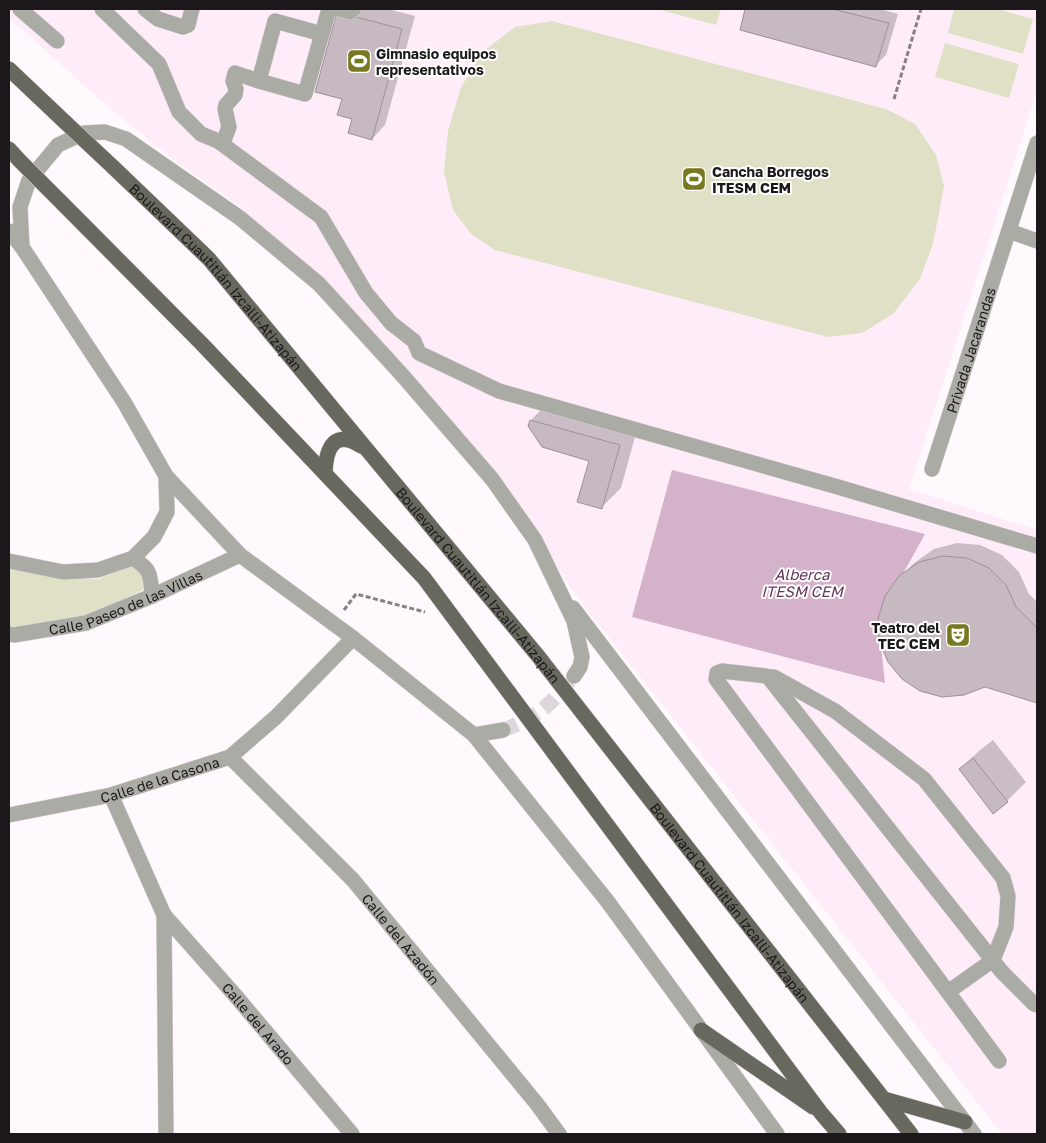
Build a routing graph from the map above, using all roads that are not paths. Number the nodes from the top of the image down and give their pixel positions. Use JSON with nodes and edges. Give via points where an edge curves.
{"nodes":[{"id":1,"x":20,"y":9,"type":"edge"},
{"id":2,"x":102,"y":9,"type":"edge"},
{"id":3,"x":145,"y":9,"type":"edge"},
{"id":4,"x":192,"y":9,"type":"edge"},
{"id":5,"x":329,"y":9,"type":"edge"},
{"id":6,"x":338,"y":9,"type":"edge"},
{"id":7,"x":354,"y":9,"type":"edge"},
{"id":8,"x":322,"y":34,"type":"junction"},
{"id":9,"x":57,"y":41,"type":"dead end"},
{"id":10,"x":9,"y":69,"type":"edge"},
{"id":11,"x":259,"y":81,"type":"junction"},
{"id":12,"x":218,"y":141,"type":"junction"},
{"id":13,"x":1037,"y":142,"type":"edge"},
{"id":14,"x":9,"y":149,"type":"edge"},
{"id":15,"x":9,"y":231,"type":"edge"},
{"id":16,"x":1009,"y":231,"type":"junction"},
{"id":17,"x":1037,"y":241,"type":"edge"},
{"id":18,"x":22,"y":247,"type":"junction"},
{"id":19,"x":367,"y":449,"type":"junction"},
{"id":20,"x":932,"y":469,"type":"dead end"},
{"id":21,"x":325,"y":473,"type":"junction"},
{"id":22,"x":166,"y":476,"type":"junction"},
{"id":23,"x":1037,"y":546,"type":"edge"},
{"id":24,"x":240,"y":555,"type":"junction"},
{"id":25,"x":133,"y":558,"type":"junction"},
{"id":26,"x":9,"y":561,"type":"edge"},
{"id":27,"x":555,"y":585,"type":"junction"},
{"id":28,"x":152,"y":596,"type":"junction"},
{"id":29,"x":9,"y":634,"type":"edge"},
{"id":30,"x":353,"y":638,"type":"junction"},
{"id":31,"x":574,"y":676,"type":"tunnel mouth"},
{"id":32,"x":767,"y":677,"type":"junction"},
{"id":33,"x":503,"y":730,"type":"tunnel mouth"},
{"id":34,"x":474,"y":735,"type":"junction"},
{"id":35,"x":230,"y":756,"type":"junction"},
{"id":36,"x":111,"y":795,"type":"junction"},
{"id":37,"x":9,"y":815,"type":"edge"},
{"id":38,"x":164,"y":915,"type":"junction"},
{"id":39,"x":993,"y":960,"type":"junction"},
{"id":40,"x":948,"y":992,"type":"junction"},
{"id":41,"x":1037,"y":1005,"type":"edge"},
{"id":42,"x":701,"y":1030,"type":"junction"},
{"id":43,"x":999,"y":1061,"type":"dead end"},
{"id":44,"x":884,"y":1099,"type":"junction"},
{"id":45,"x":821,"y":1113,"type":"junction"},
{"id":46,"x":969,"y":1128,"type":"edge"},
{"id":47,"x":166,"y":1134,"type":"edge"},
{"id":48,"x":352,"y":1134,"type":"edge"},
{"id":49,"x":559,"y":1134,"type":"edge"},
{"id":50,"x":777,"y":1134,"type":"edge"},
{"id":51,"x":839,"y":1134,"type":"edge"},
{"id":52,"x":911,"y":1134,"type":"edge"}],
"edges":[{"from":1,"to":9,"type":"street"},
{"from":2,"to":12,"type":"street","via":[[159,64],[179,112],[201,134]]},
{"from":3,"to":4,"type":"street","via":[[158,19],[183,27],[188,24]]},
{"from":5,"to":8,"type":"street"},
{"from":6,"to":7,"type":"street","via":[[350,12]]},
{"from":8,"to":11,"type":"street","via":[[305,94]]},
{"from":8,"to":11,"type":"street","via":[[275,21]]},
{"from":10,"to":19,"type":"main road","name":"Boulevard Cuautitlán Izcalli-Atizapán","bridge":true,"via":[[209,259]]},
{"from":11,"to":12,"type":"street","via":[[235,73],[235,95],[224,109],[229,130],[223,143]]},
{"from":12,"to":23,"type":"street","via":[[321,217],[366,294],[391,324],[414,341],[419,353],[499,391],[838,486]]},
{"from":13,"to":16,"type":"street","name":"Privada Jacarandas"},
{"from":14,"to":21,"type":"main road","bridge":true},
{"from":15,"to":18,"type":"street"},
{"from":16,"to":17,"type":"street"},
{"from":16,"to":20,"type":"street","name":"Privada Jacarandas"},
{"from":18,"to":22,"type":"street","via":[[124,402]]},
{"from":18,"to":27,"type":"street","via":[[20,207],[29,180],[58,145],[84,133],[105,132],[126,139],[240,218],[319,284],[492,479],[534,540]]},
{"from":19,"to":21,"type":"main road","via":[[351,440],[342,439],[332,444],[326,458]]},
{"from":19,"to":44,"type":"main road","name":"Boulevard Cuautitlán Izcalli-Atizapán","via":[[538,656]]},
{"from":21,"to":45,"type":"main road","via":[[424,578]]},
{"from":22,"to":24,"type":"street"},
{"from":22,"to":25,"type":"street","via":[[167,512],[154,537]]},
{"from":24,"to":28,"type":"street","name":"Calle Paseo de las Villas"},
{"from":24,"to":30,"type":"street"},
{"from":25,"to":26,"type":"street","via":[[98,570],[63,572]]},
{"from":25,"to":28,"type":"street","via":[[149,571]]},
{"from":27,"to":31,"type":"street","via":[[574,621],[582,657]]},
{"from":27,"to":46,"type":"street"},
{"from":28,"to":29,"type":"street","name":"Calle Paseo de las Villas","via":[[86,624]]},
{"from":30,"to":34,"type":"street"},
{"from":30,"to":35,"type":"street","name":"Calle de la Casona","via":[[276,717]]},
{"from":32,"to":39,"type":"street"},
{"from":32,"to":39,"type":"street","via":[[774,676],[835,711],[924,779],[1003,878],[1008,896],[1006,927]]},
{"from":32,"to":40,"type":"street","via":[[722,671],[717,673],[716,679]]},
{"from":33,"to":34,"type":"street"},
{"from":34,"to":42,"type":"street","via":[[608,902]]},
{"from":35,"to":36,"type":"street","name":"Calle de la Casona"},
{"from":35,"to":49,"type":"street","name":"Calle del Azadón","via":[[353,880]]},
{"from":36,"to":37,"type":"street","name":"Calle de la Casona"},
{"from":36,"to":38,"type":"street","name":"Calle del Arado"},
{"from":38,"to":47,"type":"street","name":"Calle del Arado"},
{"from":38,"to":48,"type":"street","name":"Calle del Arado"},
{"from":39,"to":40,"type":"street"},
{"from":39,"to":41,"type":"street"},
{"from":40,"to":43,"type":"street"},
{"from":42,"to":45,"type":"main road"},
{"from":42,"to":50,"type":"street"},
{"from":44,"to":46,"type":"main road"},
{"from":44,"to":52,"type":"main road","name":"Boulevard Cuautitlán Izcalli-Atizapán"},
{"from":45,"to":51,"type":"main road"}]}
